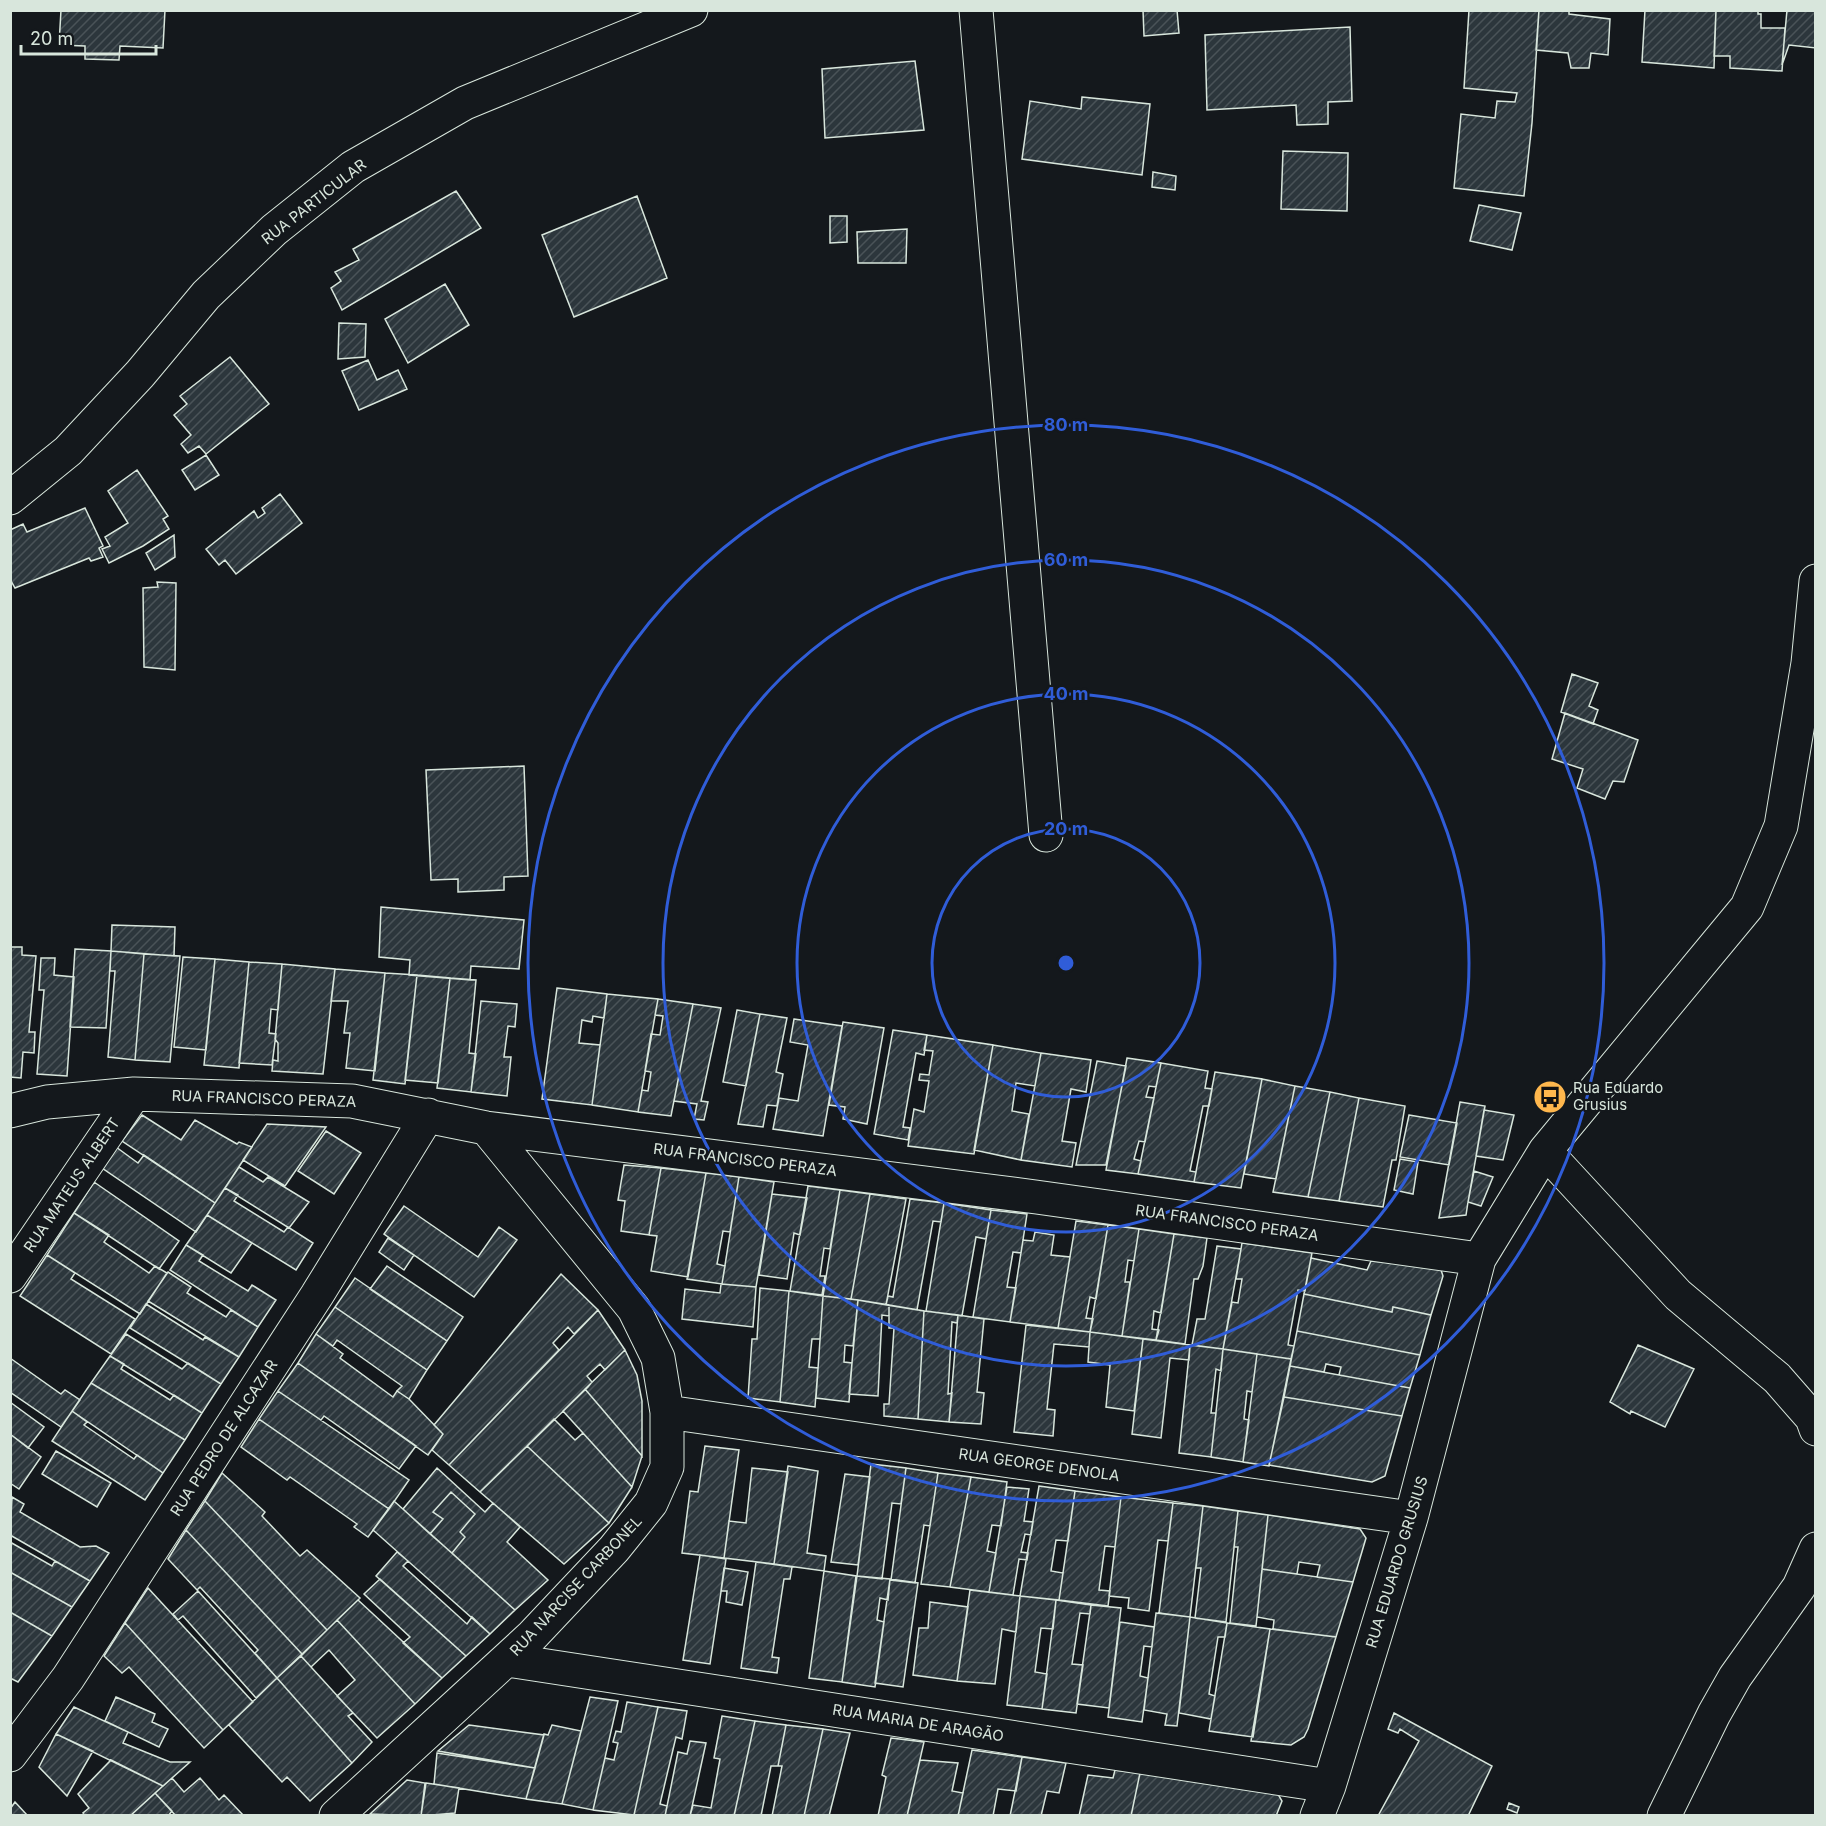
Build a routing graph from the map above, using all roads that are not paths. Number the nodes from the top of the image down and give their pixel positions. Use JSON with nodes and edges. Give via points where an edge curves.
{"nodes":[{"id":1,"x":691,"y":10,"type":"edge"},
{"id":2,"x":975,"y":10,"type":"edge"},
{"id":3,"x":10,"y":498,"type":"edge"},
{"id":4,"x":1815,"y":581,"type":"edge"},
{"id":5,"x":1046,"y":835,"type":"dead end"},
{"id":6,"x":134,"y":1094,"type":"junction"},
{"id":7,"x":10,"y":1111,"type":"edge"},
{"id":8,"x":428,"y":1115,"type":"junction"},
{"id":9,"x":486,"y":1128,"type":"junction"},
{"id":10,"x":1545,"y":1151,"type":"junction"},
{"id":11,"x":1479,"y":1259,"type":"junction"},
{"id":12,"x":10,"y":1276,"type":"edge"},
{"id":13,"x":667,"y":1412,"type":"junction"},
{"id":14,"x":1815,"y":1429,"type":"edge"},
{"id":15,"x":1411,"y":1518,"type":"junction"},
{"id":16,"x":1815,"y":1549,"type":"edge"},
{"id":17,"x":508,"y":1660,"type":"junction"},
{"id":18,"x":10,"y":1755,"type":"edge"},
{"id":19,"x":1329,"y":1786,"type":"junction"},
{"id":20,"x":336,"y":1815,"type":"edge"},
{"id":21,"x":1317,"y":1815,"type":"edge"},
{"id":22,"x":1664,"y":1815,"type":"edge"}],
"edges":[{"from":1,"to":3,"type":"street","name":"RUA PARTICULAR","via":[[465,103],[353,167],[274,230],[215,287],[68,451]]},
{"from":2,"to":5,"type":"street"},
{"from":4,"to":10,"type":"street","name":"RUA EDUARDO GRUSIUS","via":[[1808,663],[1781,826],[1747,907]]},
{"from":6,"to":7,"type":"street","name":"RUA FRANCISCO PERAZA","via":[[48,1102]]},
{"from":6,"to":8,"type":"street","name":"RUA FRANCISCO PERAZA","via":[[352,1101]]},
{"from":6,"to":12,"type":"street","name":"RUA MATEUS ALBERT"},
{"from":8,"to":9,"type":"street","name":"RUA FRANCISCO PERAZA"},
{"from":8,"to":18,"type":"street","name":"RUA PEDRO DE ALCAZAR","via":[[317,1295],[68,1678]]},
{"from":9,"to":11,"type":"street","name":"RUA FRANCISCO PERAZA","via":[[1036,1197]]},
{"from":9,"to":13,"type":"street","name":"RUA NARCISE CARBONEL","via":[[634,1309],[658,1358]]},
{"from":10,"to":11,"type":"street","name":"RUA EDUARDO GRUSIUS"},
{"from":10,"to":14,"type":"street","via":[[1678,1295],[1777,1378],[1812,1418]]},
{"from":11,"to":15,"type":"street","name":"RUA EDUARDO GRUSIUS"},
{"from":13,"to":15,"type":"street","name":"RUA GEORGE DENOLA"},
{"from":13,"to":17,"type":"street","name":"RUA NARCISE CARBONEL","via":[[667,1467],[651,1503],[614,1549]]},
{"from":15,"to":19,"type":"street","name":"RUA EDUARDO GRUSIUS"},
{"from":16,"to":22,"type":"street","via":[[1799,1587],[1719,1705]]},
{"from":17,"to":19,"type":"street","name":"RUA MARIA DE ARAGÃO"},
{"from":17,"to":20,"type":"street","name":"RUA NARCISE CARBONEL"},
{"from":19,"to":21,"type":"street","name":"RUA EDUARDO GRUSIUS"}]}
